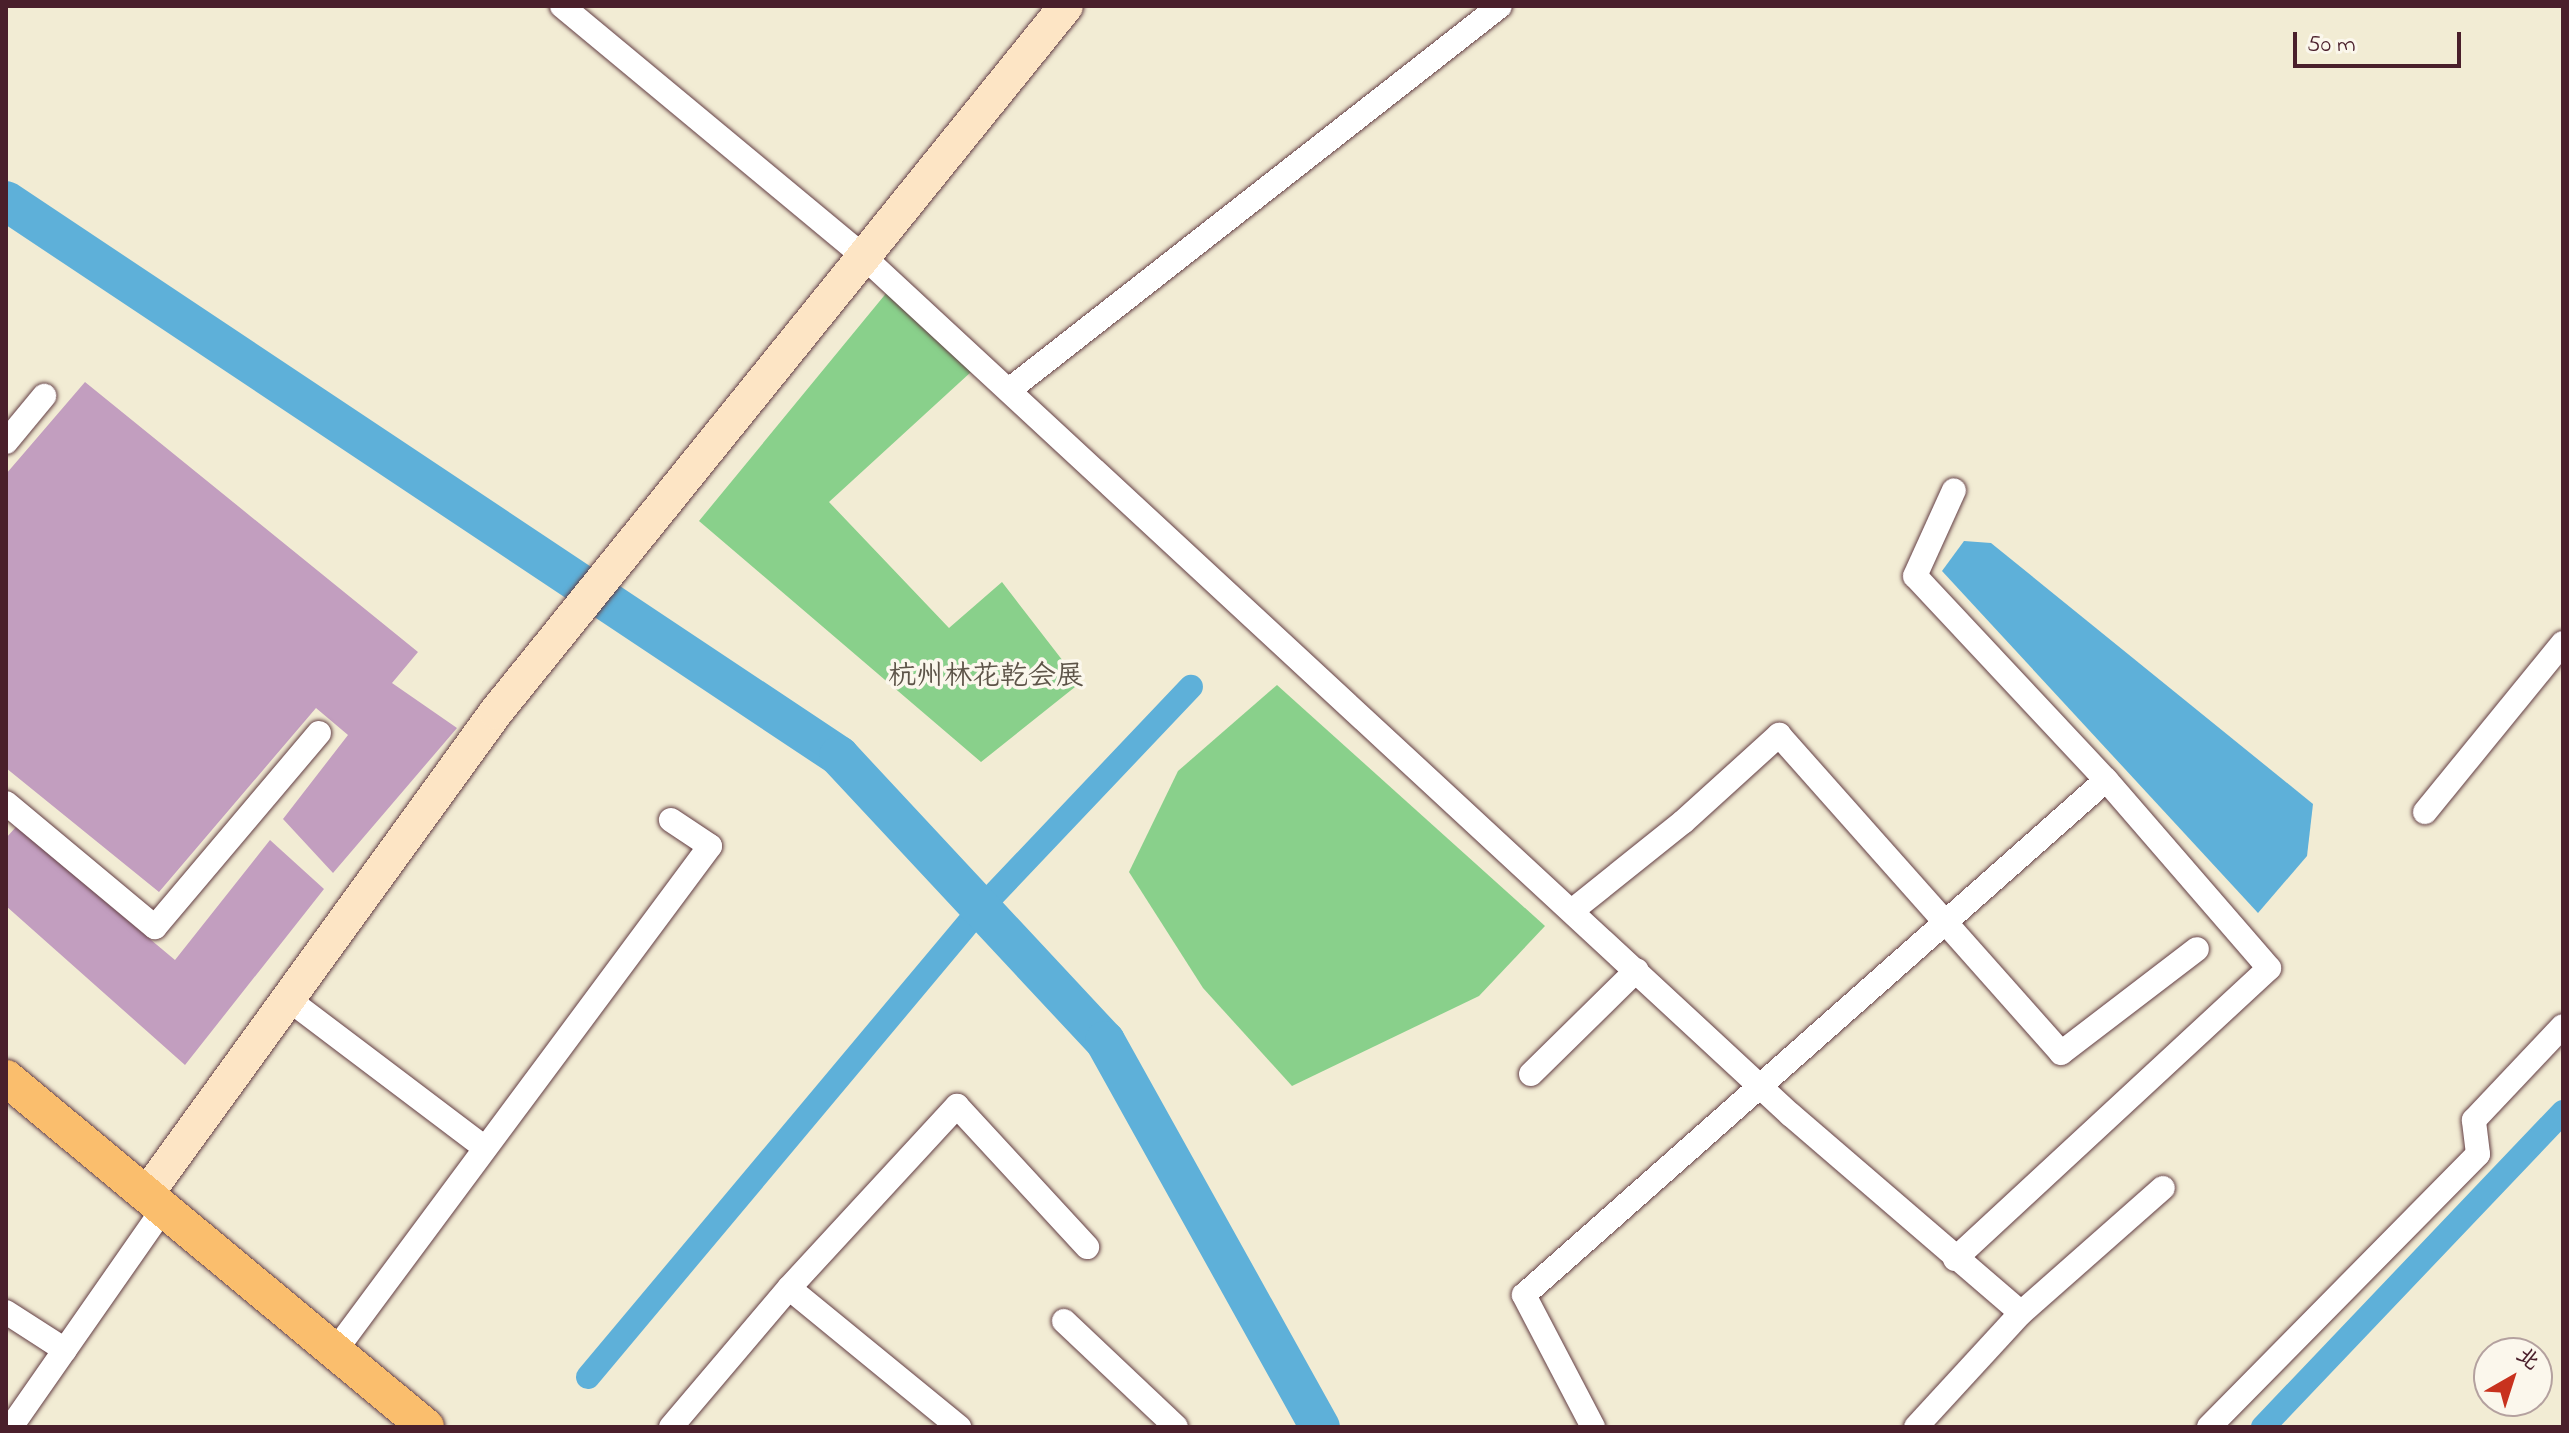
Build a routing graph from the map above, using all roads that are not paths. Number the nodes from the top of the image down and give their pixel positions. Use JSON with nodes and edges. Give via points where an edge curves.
{"nodes":[{"id":1,"x":562,"y":6,"type":"edge"},
{"id":2,"x":1066,"y":6,"type":"edge"},
{"id":3,"x":1500,"y":6,"type":"edge"},
{"id":4,"x":864,"y":257,"type":"junction"},
{"id":5,"x":1009,"y":390,"type":"junction"},
{"id":6,"x":44,"y":396,"type":"dead end"},
{"id":7,"x":6,"y":442,"type":"edge"},
{"id":8,"x":1954,"y":490,"type":"dead end"},
{"id":9,"x":2563,"y":643,"type":"edge"},
{"id":10,"x":319,"y":733,"type":"dead end"},
{"id":11,"x":2106,"y":780,"type":"junction"},
{"id":12,"x":7,"y":806,"type":"edge"},
{"id":13,"x":2425,"y":812,"type":"dead end"},
{"id":14,"x":671,"y":820,"type":"dead end"},
{"id":15,"x":1573,"y":910,"type":"junction"},
{"id":16,"x":1945,"y":921,"type":"junction"},
{"id":17,"x":2197,"y":949,"type":"dead end"},
{"id":18,"x":1637,"y":970,"type":"junction"},
{"id":19,"x":288,"y":999,"type":"junction"},
{"id":20,"x":2563,"y":1026,"type":"edge"},
{"id":21,"x":1531,"y":1074,"type":"dead end"},
{"id":22,"x":6,"y":1078,"type":"edge"},
{"id":23,"x":1763,"y":1088,"type":"junction"},
{"id":24,"x":485,"y":1148,"type":"junction"},
{"id":25,"x":2163,"y":1188,"type":"dead end"},
{"id":26,"x":155,"y":1202,"type":"junction"},
{"id":27,"x":1087,"y":1247,"type":"dead end"},
{"id":28,"x":1955,"y":1259,"type":"junction"},
{"id":29,"x":789,"y":1288,"type":"junction"},
{"id":30,"x":6,"y":1312,"type":"edge"},
{"id":31,"x":2021,"y":1313,"type":"junction"},
{"id":32,"x":1064,"y":1321,"type":"dead end"},
{"id":33,"x":65,"y":1350,"type":"junction"},
{"id":34,"x":335,"y":1351,"type":"junction"},
{"id":35,"x":11,"y":1427,"type":"edge"},
{"id":36,"x":426,"y":1427,"type":"edge"},
{"id":37,"x":671,"y":1427,"type":"edge"},
{"id":38,"x":959,"y":1427,"type":"edge"},
{"id":39,"x":1176,"y":1427,"type":"edge"},
{"id":40,"x":1593,"y":1427,"type":"edge"},
{"id":41,"x":1916,"y":1427,"type":"edge"},
{"id":42,"x":2209,"y":1427,"type":"edge"}],
"edges":[{"from":1,"to":4,"type":"street"},
{"from":2,"to":4,"type":"street"},
{"from":3,"to":5,"type":"street"},
{"from":4,"to":5,"type":"street"},
{"from":4,"to":19,"type":"street","via":[[541,656]]},
{"from":5,"to":15,"type":"street"},
{"from":6,"to":7,"type":"street"},
{"from":8,"to":11,"type":"street","via":[[1915,576]]},
{"from":9,"to":13,"type":"street"},
{"from":10,"to":12,"type":"street","via":[[155,927]]},
{"from":11,"to":16,"type":"street"},
{"from":11,"to":28,"type":"street","via":[[2269,968]]},
{"from":14,"to":24,"type":"street","via":[[710,846]]},
{"from":15,"to":16,"type":"street","via":[[1683,822],[1779,735]]},
{"from":15,"to":18,"type":"street"},
{"from":16,"to":17,"type":"street","via":[[2061,1053]]},
{"from":16,"to":23,"type":"street"},
{"from":18,"to":21,"type":"street"},
{"from":18,"to":23,"type":"street"},
{"from":19,"to":24,"type":"street"},
{"from":19,"to":26,"type":"street"},
{"from":20,"to":42,"type":"street","via":[[2474,1120],[2478,1154]]},
{"from":22,"to":26,"type":"main road"},
{"from":23,"to":28,"type":"street"},
{"from":23,"to":40,"type":"street","via":[[1524,1295]]},
{"from":24,"to":34,"type":"street"},
{"from":25,"to":31,"type":"street"},
{"from":26,"to":33,"type":"street"},
{"from":26,"to":34,"type":"main road"},
{"from":27,"to":29,"type":"street","via":[[957,1106]]},
{"from":28,"to":31,"type":"street"},
{"from":29,"to":37,"type":"street"},
{"from":29,"to":38,"type":"street"},
{"from":30,"to":33,"type":"street"},
{"from":31,"to":41,"type":"street"},
{"from":32,"to":39,"type":"street"},
{"from":33,"to":35,"type":"street"},
{"from":34,"to":36,"type":"main road"}]}
